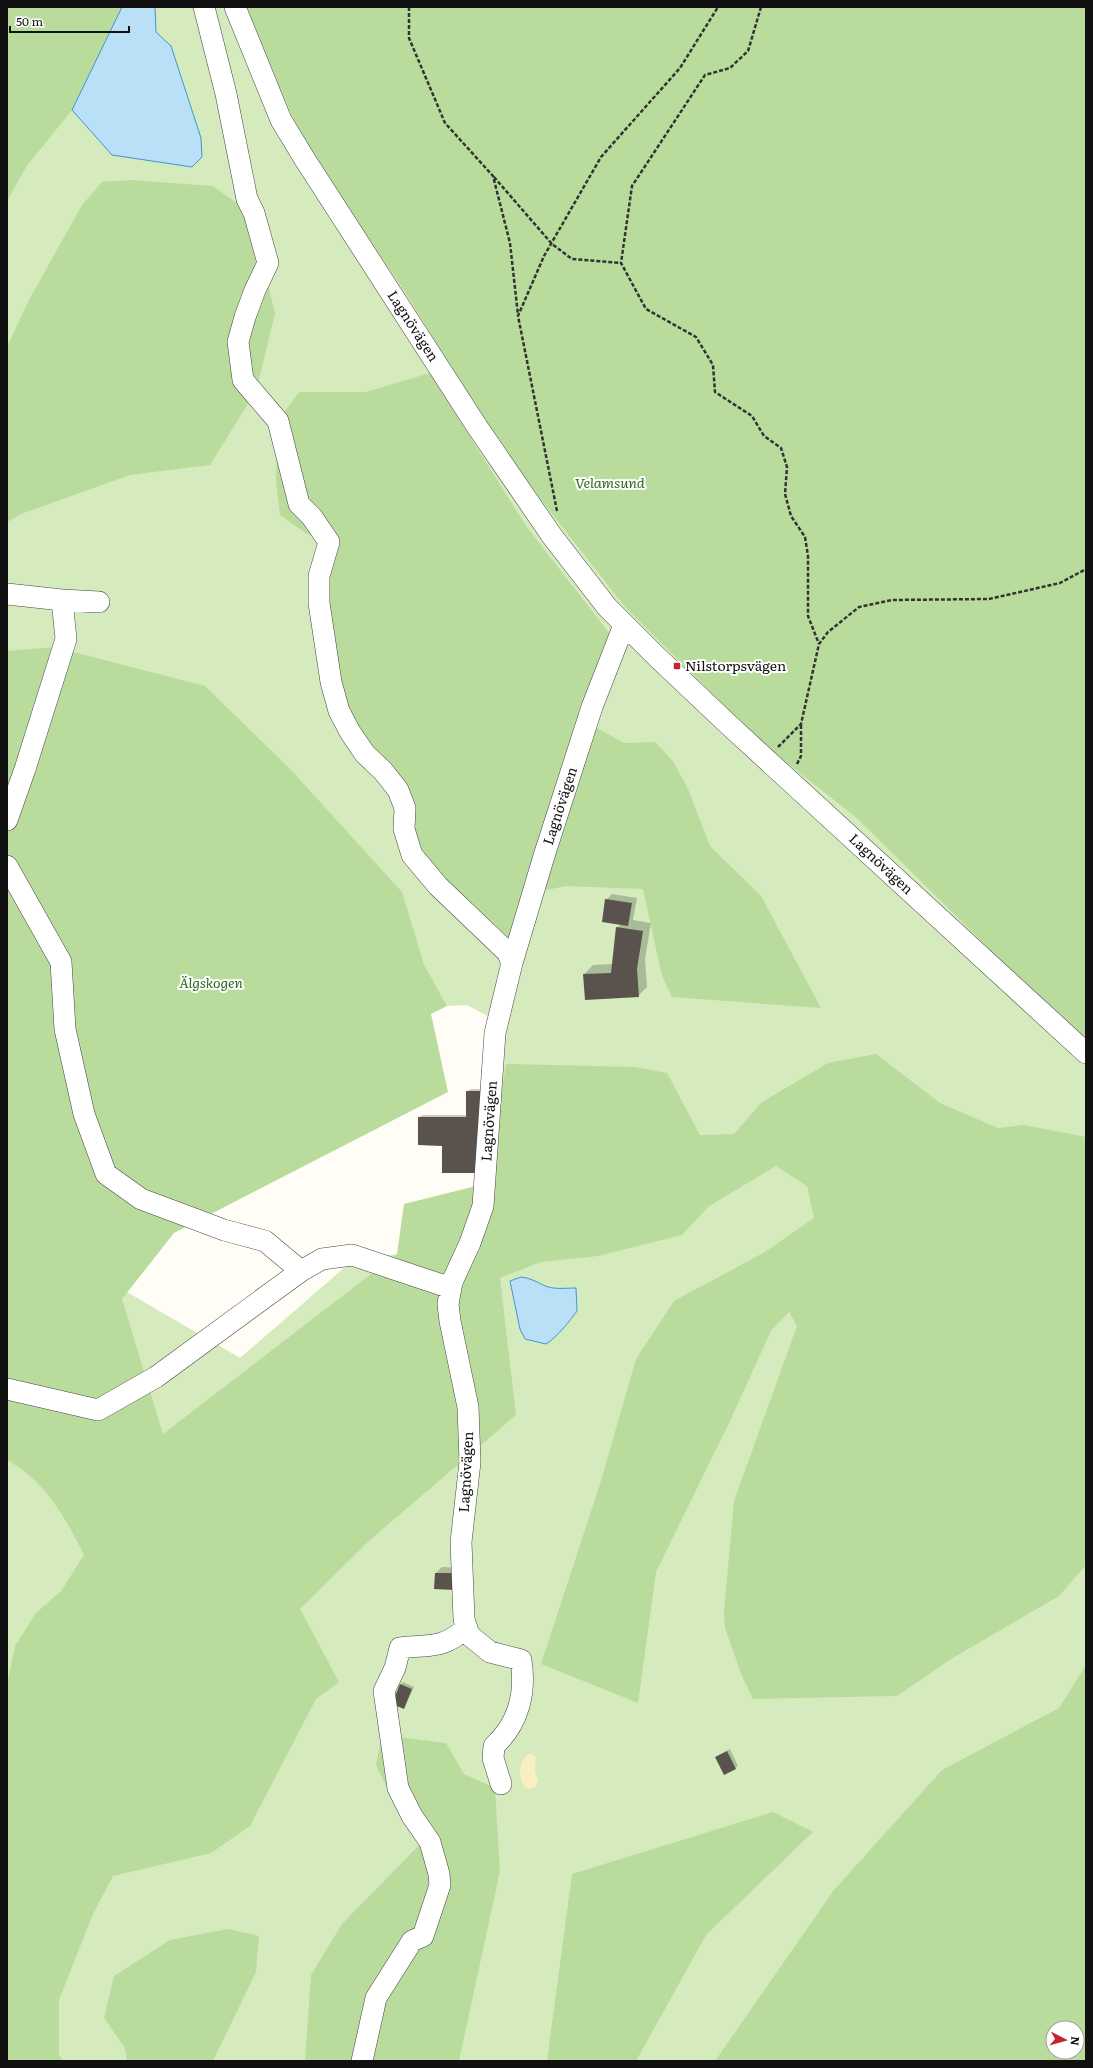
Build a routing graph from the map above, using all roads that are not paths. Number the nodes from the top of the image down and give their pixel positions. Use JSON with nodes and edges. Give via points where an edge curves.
{"nodes":[{"id":1,"x":204,"y":7,"type":"edge"},
{"id":2,"x":235,"y":7,"type":"edge"},
{"id":3,"x":7,"y":594,"type":"edge"},
{"id":4,"x":62,"y":600,"type":"junction"},
{"id":5,"x":99,"y":602,"type":"dead end"},
{"id":6,"x":624,"y":625,"type":"junction"},
{"id":7,"x":7,"y":820,"type":"edge"},
{"id":8,"x":7,"y":866,"type":"edge"},
{"id":9,"x":512,"y":963,"type":"junction"},
{"id":10,"x":1086,"y":1053,"type":"edge"},
{"id":11,"x":301,"y":1271,"type":"junction"},
{"id":12,"x":451,"y":1288,"type":"junction"},
{"id":13,"x":7,"y":1389,"type":"edge"},
{"id":14,"x":467,"y":1628,"type":"junction"},
{"id":15,"x":501,"y":1784,"type":"dead end"},
{"id":16,"x":362,"y":2061,"type":"edge"}],
"edges":[{"from":1,"to":9,"type":"street","via":[[226,94],[247,199],[254,213],[268,263],[255,290],[238,342],[243,380],[278,421],[299,504],[312,517],[329,542],[319,576],[320,603],[339,711],[364,754],[398,790],[405,808],[404,829],[412,855],[438,886],[507,952]]},
{"from":2,"to":6,"type":"street","name":"Lagnövägen","via":[[285,126],[476,425],[552,536]]},
{"from":3,"to":4,"type":"street"},
{"from":4,"to":5,"type":"street"},
{"from":4,"to":7,"type":"street","via":[[66,639]]},
{"from":6,"to":9,"type":"street","name":"Lagnövägen","via":[[588,720]]},
{"from":6,"to":10,"type":"street","name":"Lagnövägen","via":[[730,726]]},
{"from":8,"to":11,"type":"street","via":[[62,962],[65,1029],[84,1114],[106,1174],[141,1199],[224,1230],[265,1241]]},
{"from":9,"to":12,"type":"street","name":"Lagnövägen","via":[[495,1033],[483,1206]]},
{"from":11,"to":12,"type":"street","via":[[322,1259],[352,1255]]},
{"from":11,"to":13,"type":"street","via":[[156,1377],[98,1410]]},
{"from":12,"to":14,"type":"street","name":"Lagnövägen","via":[[448,1304],[450,1321],[468,1408],[470,1462],[461,1542],[464,1620]]},
{"from":14,"to":15,"type":"street","via":[[469,1635],[490,1652],[521,1660],[523,1692],[516,1716],[503,1738],[494,1746],[493,1758]]},
{"from":14,"to":16,"type":"street","via":[[452,1640],[436,1646],[400,1648],[395,1668],[384,1691],[398,1788],[412,1816],[430,1842],[440,1885],[423,1936],[412,1941],[376,1998]]}]}
